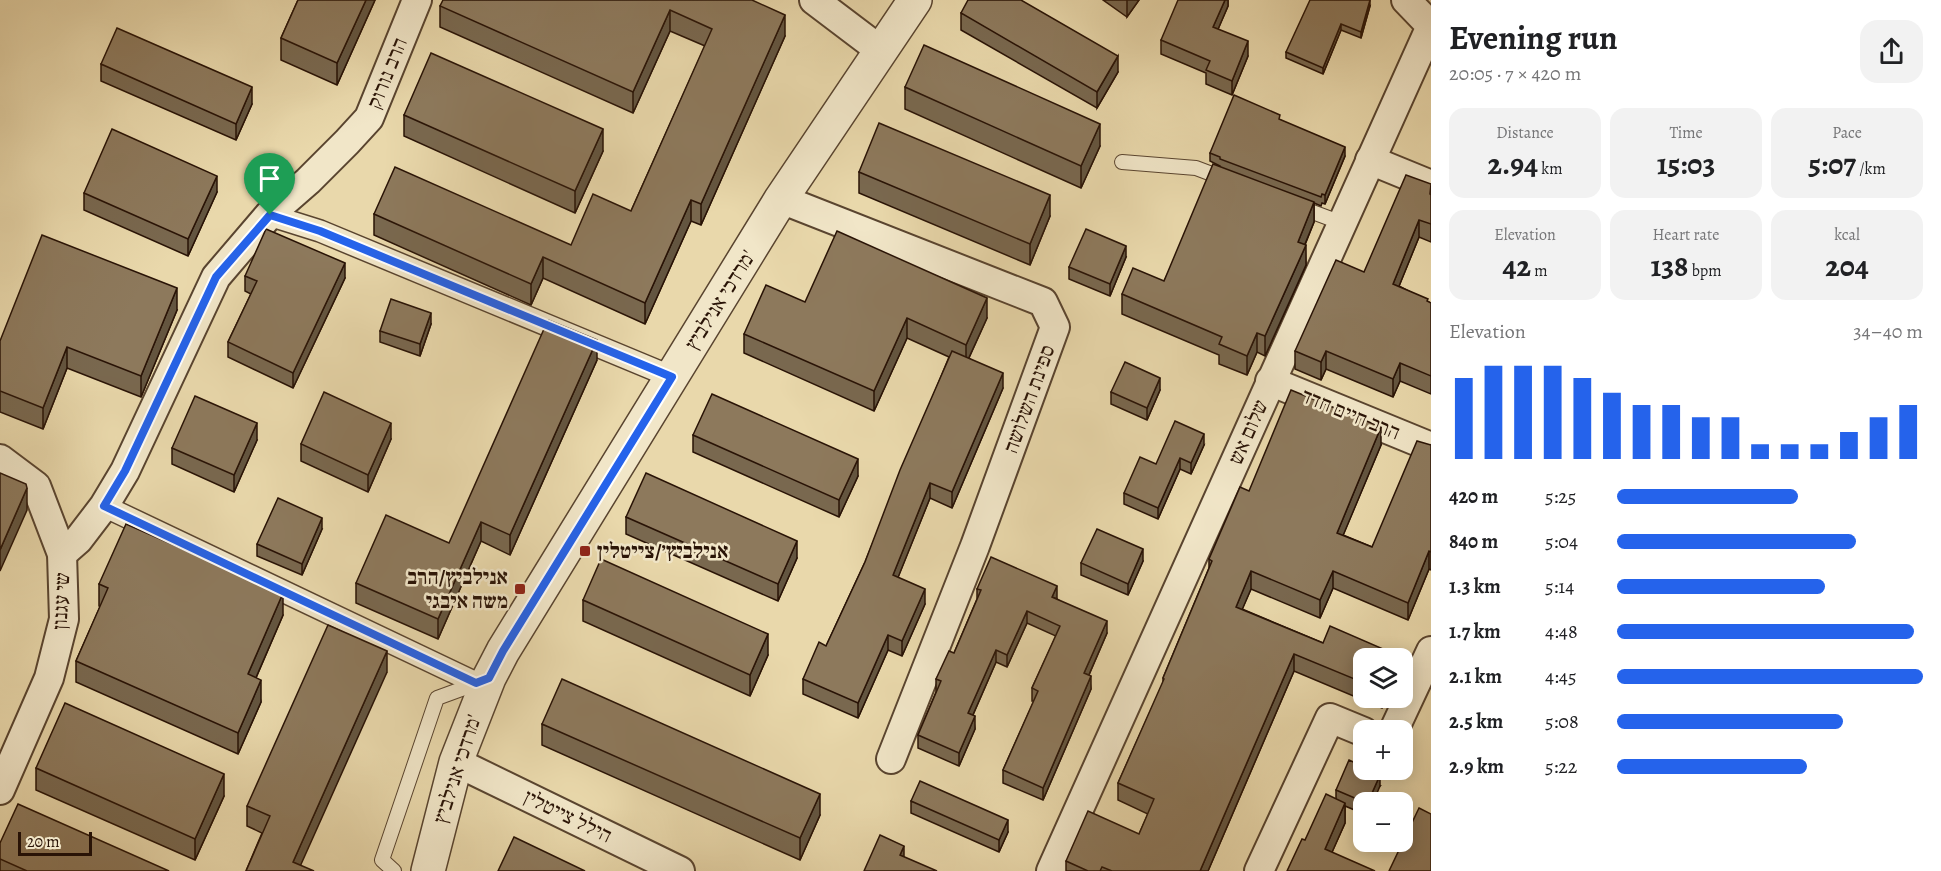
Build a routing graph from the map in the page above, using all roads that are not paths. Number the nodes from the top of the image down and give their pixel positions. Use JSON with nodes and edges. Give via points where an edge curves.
{"nodes":[{"id":1,"x":417,"y":0,"type":"edge"},
{"id":2,"x":814,"y":0,"type":"edge"},
{"id":3,"x":915,"y":0,"type":"edge"},
{"id":4,"x":1406,"y":0,"type":"edge"},
{"id":5,"x":1431,"y":26,"type":"edge"},
{"id":6,"x":880,"y":50,"type":"junction"},
{"id":7,"x":1370,"y":160,"type":"junction"},
{"id":8,"x":1122,"y":162,"type":"dead end"},
{"id":9,"x":1238,"y":184,"type":"edge"},
{"id":10,"x":1431,"y":185,"type":"edge"},
{"id":11,"x":782,"y":199,"type":"junction"},
{"id":12,"x":1290,"y":204,"type":"edge"},
{"id":13,"x":270,"y":215,"type":"junction"},
{"id":14,"x":1342,"y":223,"type":"junction"},
{"id":15,"x":672,"y":377,"type":"junction"},
{"id":16,"x":1270,"y":381,"type":"junction"},
{"id":17,"x":1431,"y":447,"type":"edge"},
{"id":18,"x":0,"y":459,"type":"edge"},
{"id":19,"x":104,"y":506,"type":"junction"},
{"id":20,"x":62,"y":554,"type":"junction"},
{"id":21,"x":1431,"y":651,"type":"edge"},
{"id":22,"x":483,"y":681,"type":"junction"},
{"id":23,"x":1399,"y":720,"type":"edge"},
{"id":24,"x":1353,"y":727,"type":"edge"},
{"id":25,"x":891,"y":759,"type":"dead end"},
{"id":26,"x":456,"y":762,"type":"junction"},
{"id":27,"x":0,"y":790,"type":"edge"},
{"id":28,"x":394,"y":871,"type":"edge"},
{"id":29,"x":428,"y":871,"type":"edge"},
{"id":30,"x":680,"y":871,"type":"edge"},
{"id":31,"x":1052,"y":871,"type":"edge"},
{"id":32,"x":1259,"y":871,"type":"edge"}],
"edges":[{"from":1,"to":13,"type":"street","name":"הרב נורוק","via":[[369,118]]},
{"from":2,"to":6,"type":"street"},
{"from":3,"to":6,"type":"street","name":"מרדכי אנילביץ'"},
{"from":4,"to":5,"type":"street","name":"שלום אש"},
{"from":5,"to":7,"type":"street","name":"שלום אש"},
{"from":6,"to":11,"type":"street","name":"מרדכי אנילביץ'"},
{"from":7,"to":10,"type":"street"},
{"from":7,"to":14,"type":"street","name":"שלום אש"},
{"from":8,"to":9,"type":"lane","via":[[1196,168]]},
{"from":11,"to":15,"type":"street","name":"מרדכי אנילביץ'"},
{"from":11,"to":25,"type":"street","name":"ספינת השלושה","via":[[1043,302],[1055,327]]},
{"from":12,"to":14,"type":"lane"},
{"from":13,"to":15,"type":"street","via":[[320,231]]},
{"from":13,"to":19,"type":"street","name":"הרב נורוק","via":[[216,277],[125,471]]},
{"from":14,"to":16,"type":"street","name":"שלום אש"},
{"from":15,"to":22,"type":"street","name":"מרדכי אנילביץ'"},
{"from":16,"to":17,"type":"street","name":"הרב חיים חדד"},
{"from":16,"to":31,"type":"street","name":"שלום אש"},
{"from":18,"to":20,"type":"street","name":"שי עגנון","via":[[36,486]]},
{"from":19,"to":20,"type":"street","name":"הרב נורוק"},
{"from":19,"to":22,"type":"street"},
{"from":20,"to":27,"type":"street","name":"שי עגנון","via":[[64,619],[49,678]]},
{"from":21,"to":23,"type":"street"},
{"from":22,"to":26,"type":"street","name":"מרדכי אנילביץ'"},
{"from":22,"to":28,"type":"lane","via":[[437,698],[382,860]]},
{"from":24,"to":32,"type":"street","via":[[1330,718]]},
{"from":26,"to":29,"type":"street","name":"מרדכי אנילביץ'"},
{"from":26,"to":30,"type":"street","name":"הילל צייטלין"}]}
